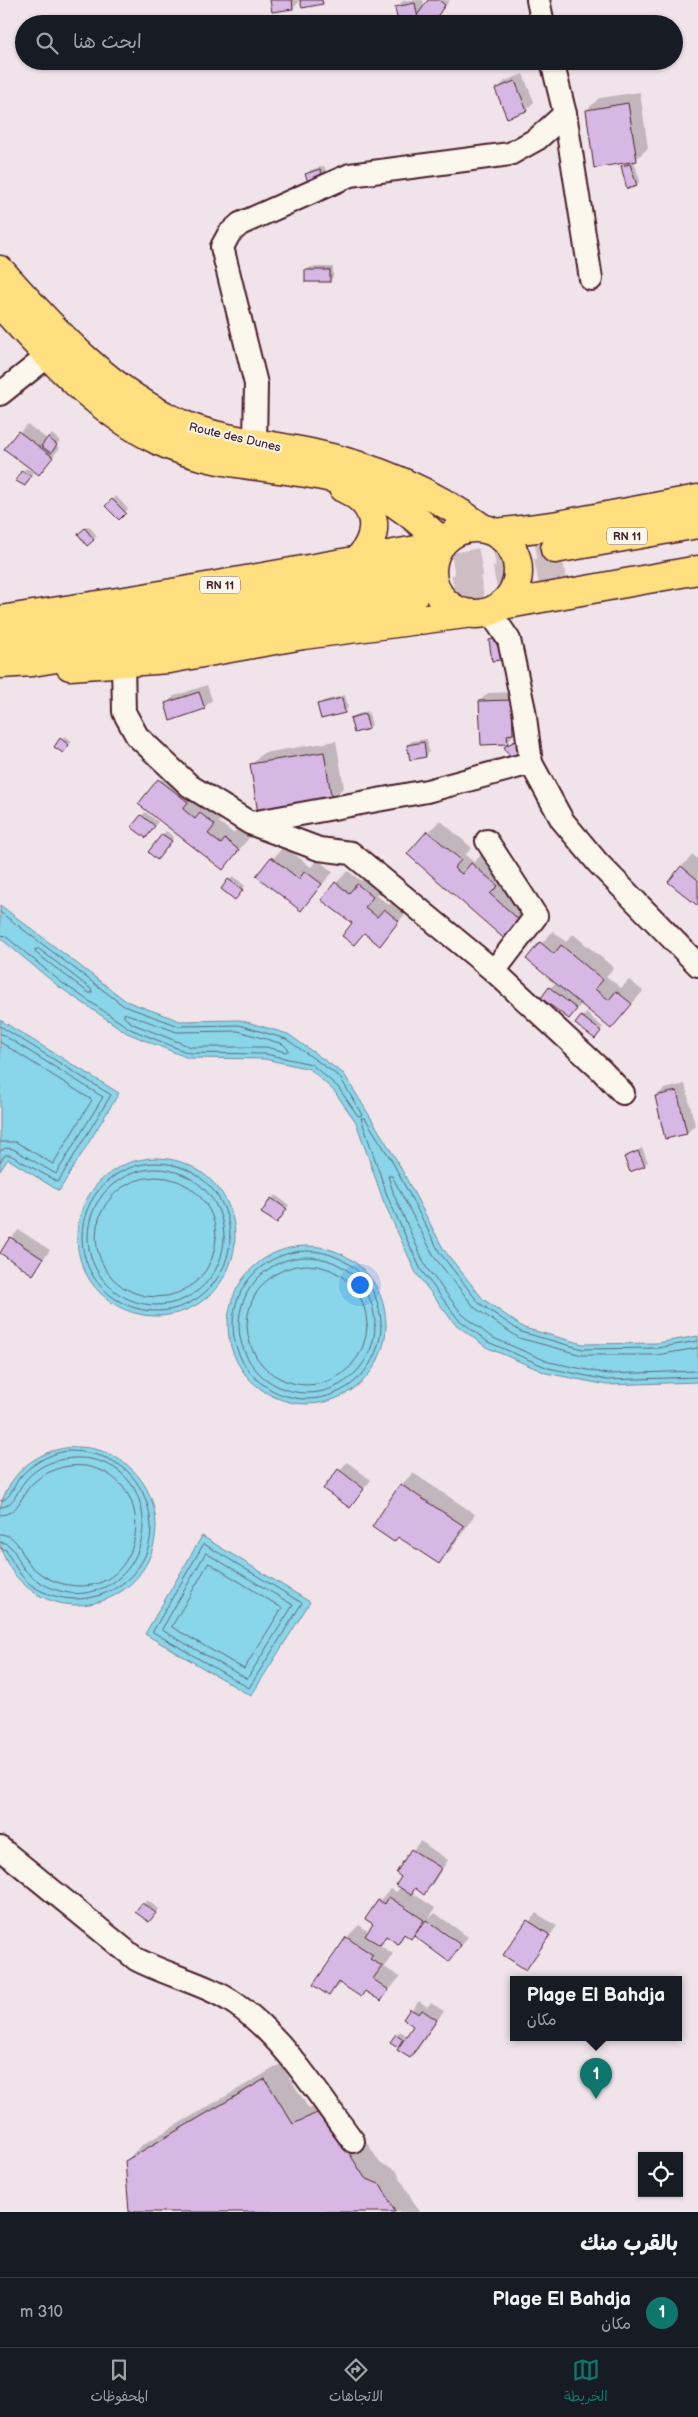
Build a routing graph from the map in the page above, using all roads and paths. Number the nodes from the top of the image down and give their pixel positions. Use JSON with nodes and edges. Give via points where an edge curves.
{"nodes":[{"id":1,"x":538,"y":0,"type":"edge"},
{"id":2,"x":541,"y":15,"type":"edge"},
{"id":3,"x":554,"y":70,"type":"edge"},
{"id":4,"x":565,"y":114,"type":"junction"},
{"id":5,"x":0,"y":270,"type":"edge"},
{"id":6,"x":591,"y":279,"type":"dead end"},
{"id":7,"x":0,"y":304,"type":"edge"},
{"id":8,"x":48,"y":356,"type":"junction"},
{"id":9,"x":0,"y":394,"type":"edge"},
{"id":10,"x":255,"y":443,"type":"junction"},
{"id":11,"x":325,"y":478,"type":"junction"},
{"id":12,"x":698,"y":499,"type":"edge"},
{"id":13,"x":698,"y":524,"type":"edge"},
{"id":14,"x":489,"y":530,"type":"junction"},
{"id":15,"x":698,"y":538,"type":"edge"},
{"id":16,"x":441,"y":544,"type":"junction"},
{"id":17,"x":358,"y":560,"type":"junction"},
{"id":18,"x":698,"y":570,"type":"edge"},
{"id":19,"x":486,"y":610,"type":"junction"},
{"id":20,"x":0,"y":620,"type":"edge"},
{"id":21,"x":0,"y":639,"type":"edge"},
{"id":22,"x":32,"y":662,"type":"junction"},
{"id":23,"x":123,"y":662,"type":"junction"},
{"id":24,"x":0,"y":664,"type":"edge"},
{"id":25,"x":531,"y":763,"type":"junction"},
{"id":26,"x":250,"y":823,"type":"junction"},
{"id":27,"x":487,"y":841,"type":"dead end"},
{"id":28,"x":698,"y":965,"type":"edge"},
{"id":29,"x":494,"y":972,"type":"junction"},
{"id":30,"x":623,"y":1093,"type":"dead end"},
{"id":31,"x":0,"y":1848,"type":"edge"},
{"id":32,"x":353,"y":2141,"type":"dead end"}],
"edges":[{"from":1,"to":2,"type":"street"},
{"from":3,"to":4,"type":"street"},
{"from":4,"to":6,"type":"street"},
{"from":4,"to":10,"type":"street","via":[[536,139],[510,154],[350,175],[240,224],[229,234],[222,247],[256,384]]},
{"from":5,"to":10,"type":"main road","name":"Route des Dunes","via":[[62,339],[148,408],[186,426]]},
{"from":7,"to":8,"type":"main road","name":"Route des Dunes"},
{"from":8,"to":9,"type":"street"},
{"from":8,"to":11,"type":"main road","name":"Route des Dunes","via":[[80,387],[122,420],[160,442],[229,462]]},
{"from":10,"to":14,"type":"main road","name":"Route des Dunes","via":[[366,467],[436,498]]},
{"from":11,"to":16,"type":"main road","name":"Route des Dunes","via":[[353,483],[381,495],[406,512]]},
{"from":11,"to":17,"type":"main road","via":[[358,495],[371,514],[374,525],[372,538]]},
{"from":12,"to":14,"type":"main road","number":"RN 11","via":[[553,526]]},
{"from":13,"to":15,"type":"main road","number":"RN 11","via":[[560,558]]},
{"from":14,"to":16,"type":"main road","via":[[468,528],[454,533]]},
{"from":14,"to":19,"type":"main road","via":[[507,541],[519,567],[518,582],[512,594]]},
{"from":16,"to":17,"type":"main road","number":"RN 11"},
{"from":16,"to":19,"type":"main road","via":[[433,559],[431,573],[441,599],[452,608]]},
{"from":17,"to":20,"type":"main road","number":"RN 11"},
{"from":18,"to":19,"type":"main road","number":"RN 11"},
{"from":19,"to":23,"type":"main road","number":"RN 11","via":[[303,635],[169,659]]},
{"from":19,"to":25,"type":"street","via":[[509,640]]},
{"from":21,"to":22,"type":"main road","number":"RN 11","via":[[412,585],[227,630]]},
{"from":22,"to":23,"type":"main road","number":"RN 11","via":[[65,667]]},
{"from":22,"to":24,"type":"main road","number":"RN 11"},
{"from":23,"to":26,"type":"street","via":[[124,712],[137,736],[190,786]]},
{"from":25,"to":26,"type":"street","via":[[427,791]]},
{"from":25,"to":28,"type":"street","via":[[562,820],[598,863]]},
{"from":26,"to":29,"type":"street","via":[[319,849],[351,853]]},
{"from":27,"to":29,"type":"street","via":[[536,916]]},
{"from":29,"to":30,"type":"street"},
{"from":31,"to":32,"type":"street","via":[[136,1959],[236,2004],[264,2027]]}]}
